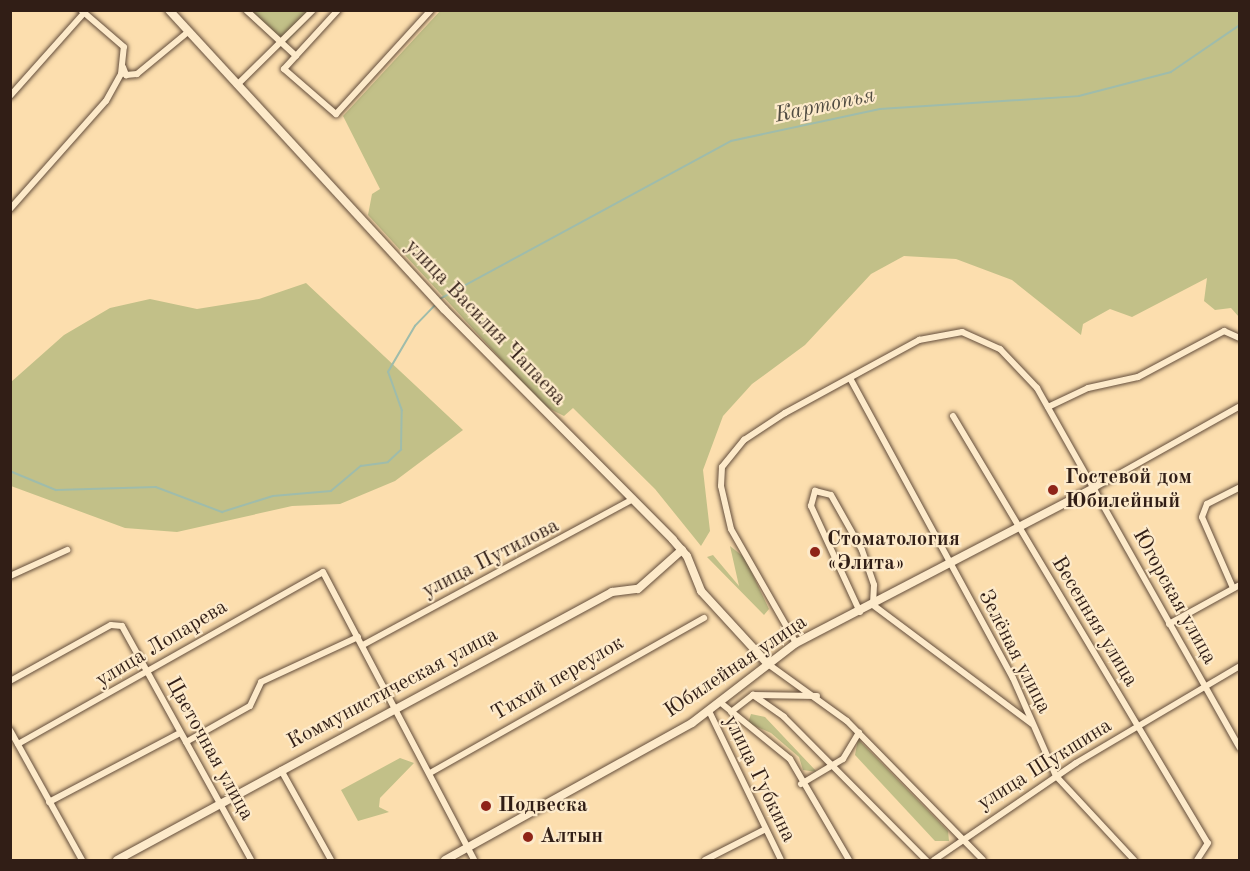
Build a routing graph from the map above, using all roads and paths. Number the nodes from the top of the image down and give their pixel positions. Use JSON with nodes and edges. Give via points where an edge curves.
{"nodes":[{"id":1,"x":169,"y":10,"type":"edge"},
{"id":2,"x":246,"y":10,"type":"edge"},
{"id":3,"x":313,"y":10,"type":"edge"},
{"id":4,"x":338,"y":10,"type":"edge"},
{"id":5,"x":431,"y":10,"type":"edge"},
{"id":6,"x":83,"y":12,"type":"edge"},
{"id":7,"x":188,"y":32,"type":"junction"},
{"id":8,"x":282,"y":43,"type":"junction"},
{"id":9,"x":296,"y":56,"type":"junction"},
{"id":10,"x":123,"y":67,"type":"junction"},
{"id":11,"x":237,"y":85,"type":"junction"},
{"id":12,"x":10,"y":96,"type":"edge"},
{"id":13,"x":10,"y":209,"type":"edge"},
{"id":14,"x":1239,"y":338,"type":"edge"},
{"id":15,"x":851,"y":380,"type":"junction"},
{"id":16,"x":1239,"y":406,"type":"edge"},
{"id":17,"x":1048,"y":407,"type":"junction"},
{"id":18,"x":953,"y":416,"type":"dead end"},
{"id":19,"x":1239,"y":487,"type":"edge"},
{"id":20,"x":1094,"y":488,"type":"junction"},
{"id":21,"x":633,"y":499,"type":"junction"},
{"id":22,"x":1018,"y":528,"type":"junction"},
{"id":23,"x":68,"y":550,"type":"dead end"},
{"id":24,"x":682,"y":550,"type":"junction"},
{"id":25,"x":950,"y":565,"type":"junction"},
{"id":26,"x":10,"y":576,"type":"edge"},
{"id":27,"x":1236,"y":587,"type":"edge"},
{"id":28,"x":873,"y":605,"type":"junction"},
{"id":29,"x":860,"y":612,"type":"junction"},
{"id":30,"x":704,"y":618,"type":"dead end"},
{"id":31,"x":1169,"y":624,"type":"junction"},
{"id":32,"x":358,"y":637,"type":"junction"},
{"id":33,"x":796,"y":643,"type":"junction"},
{"id":34,"x":363,"y":645,"type":"junction"},
{"id":35,"x":768,"y":664,"type":"junction"},
{"id":36,"x":1239,"y":666,"type":"edge"},
{"id":37,"x":149,"y":674,"type":"junction"},
{"id":38,"x":10,"y":681,"type":"edge"},
{"id":39,"x":1204,"y":686,"type":"junction"},
{"id":40,"x":753,"y":695,"type":"junction"},
{"id":41,"x":819,"y":696,"type":"junction"},
{"id":42,"x":721,"y":703,"type":"junction"},
{"id":43,"x":398,"y":709,"type":"junction"},
{"id":44,"x":709,"y":711,"type":"junction"},
{"id":45,"x":731,"y":712,"type":"junction"},
{"id":46,"x":1032,"y":725,"type":"junction"},
{"id":47,"x":1137,"y":728,"type":"junction"},
{"id":48,"x":10,"y":730,"type":"edge"},
{"id":49,"x":858,"y":732,"type":"junction"},
{"id":50,"x":180,"y":733,"type":"junction"},
{"id":51,"x":186,"y":742,"type":"junction"},
{"id":52,"x":18,"y":744,"type":"junction"},
{"id":53,"x":1239,"y":748,"type":"edge"},
{"id":54,"x":831,"y":767,"type":"junction"},
{"id":55,"x":281,"y":770,"type":"junction"},
{"id":56,"x":430,"y":773,"type":"junction"},
{"id":57,"x":1056,"y":776,"type":"junction"},
{"id":58,"x":801,"y":784,"type":"junction"},
{"id":59,"x":49,"y":802,"type":"junction"},
{"id":60,"x":220,"y":804,"type":"junction"},
{"id":61,"x":764,"y":830,"type":"junction"},
{"id":62,"x":960,"y":837,"type":"junction"},
{"id":63,"x":468,"y":848,"type":"junction"},
{"id":64,"x":82,"y":861,"type":"edge"},
{"id":65,"x":117,"y":861,"type":"edge"},
{"id":66,"x":251,"y":861,"type":"edge"},
{"id":67,"x":331,"y":861,"type":"edge"},
{"id":68,"x":445,"y":861,"type":"edge"},
{"id":69,"x":474,"y":861,"type":"edge"},
{"id":70,"x":705,"y":861,"type":"edge"},
{"id":71,"x":781,"y":861,"type":"edge"},
{"id":72,"x":849,"y":861,"type":"edge"},
{"id":73,"x":926,"y":861,"type":"edge"},
{"id":74,"x":933,"y":861,"type":"edge"},
{"id":75,"x":983,"y":861,"type":"edge"},
{"id":76,"x":1134,"y":861,"type":"edge"},
{"id":77,"x":1197,"y":861,"type":"edge"}],
"edges":[{"from":1,"to":7,"type":"street","name":"улица Василия Чапаева"},
{"from":2,"to":8,"type":"street"},
{"from":3,"to":8,"type":"street"},
{"from":4,"to":9,"type":"street"},
{"from":5,"to":9,"type":"street","via":[[336,114],[284,69]]},
{"from":6,"to":10,"type":"street","via":[[120,43]]},
{"from":6,"to":12,"type":"street"},
{"from":7,"to":10,"type":"street","via":[[137,74],[126,75]]},
{"from":7,"to":11,"type":"street","name":"улица Василия Чапаева"},
{"from":8,"to":9,"type":"street"},
{"from":8,"to":11,"type":"street"},
{"from":10,"to":13,"type":"street","via":[[106,100]]},
{"from":11,"to":21,"type":"street","name":"улица Василия Чапаева","via":[[444,309]]},
{"from":14,"to":17,"type":"street","via":[[1224,331],[1138,377],[1088,388]]},
{"from":15,"to":17,"type":"street","name":"Югорская улица","via":[[919,340],[962,332],[1011,358]]},
{"from":15,"to":25,"type":"street","name":"Зелёная улица"},
{"from":15,"to":33,"type":"street","name":"Югорская улица","via":[[744,440],[720,475],[731,529]]},
{"from":16,"to":20,"type":"street","name":"Юбилейная улица"},
{"from":17,"to":20,"type":"street","name":"Югорская улица"},
{"from":18,"to":22,"type":"street","name":"Весенняя улица"},
{"from":19,"to":27,"type":"street","via":[[1207,504],[1202,517]]},
{"from":20,"to":22,"type":"street","name":"Юбилейная улица"},
{"from":20,"to":31,"type":"street","name":"Югорская улица"},
{"from":21,"to":24,"type":"street","name":"улица Василия Чапаева"},
{"from":21,"to":34,"type":"street","name":"улица Путилова"},
{"from":22,"to":25,"type":"street","name":"Юбилейная улица"},
{"from":22,"to":47,"type":"street","name":"Весенняя улица"},
{"from":23,"to":26,"type":"street"},
{"from":24,"to":35,"type":"street","name":"улица Василия Чапаева","via":[[701,591]]},
{"from":24,"to":43,"type":"street","name":"Коммунистическая улица","via":[[650,582],[612,592]]},
{"from":25,"to":28,"type":"street","name":"Юбилейная улица"},
{"from":25,"to":46,"type":"street","name":"Зелёная улица"},
{"from":27,"to":31,"type":"street"},
{"from":28,"to":29,"type":"street","name":"Юбилейная улица"},
{"from":28,"to":29,"type":"street","via":[[874,585],[862,550],[831,495],[814,491],[811,506]]},
{"from":28,"to":46,"type":"street"},
{"from":29,"to":33,"type":"street","name":"Юбилейная улица"},
{"from":30,"to":56,"type":"street","name":"Тихий переулок"},
{"from":31,"to":39,"type":"street","name":"Югорская улица"},
{"from":32,"to":34,"type":"street"},
{"from":32,"to":37,"type":"street","name":"улица Лопарева","via":[[323,572]]},
{"from":32,"to":51,"type":"street","via":[[261,682],[250,706]]},
{"from":33,"to":35,"type":"street","name":"Юбилейная улица"},
{"from":34,"to":43,"type":"street"},
{"from":35,"to":41,"type":"street"},
{"from":35,"to":42,"type":"street","name":"Юбилейная улица"},
{"from":36,"to":39,"type":"street","name":"улица Шукшина"},
{"from":37,"to":38,"type":"street","name":"Цветочная улица","via":[[118,624]]},
{"from":37,"to":50,"type":"street","name":"Цветочная улица"},
{"from":37,"to":52,"type":"street","name":"улица Лопарева"},
{"from":39,"to":47,"type":"street","name":"улица Шукшина"},
{"from":39,"to":53,"type":"street","name":"Югорская улица"},
{"from":40,"to":41,"type":"street"},
{"from":40,"to":45,"type":"street"},
{"from":40,"to":54,"type":"street","via":[[784,717]]},
{"from":41,"to":49,"type":"street"},
{"from":42,"to":44,"type":"street","name":"Юбилейная улица"},
{"from":42,"to":45,"type":"street"},
{"from":43,"to":55,"type":"street","name":"Коммунистическая улица"},
{"from":43,"to":56,"type":"street"},
{"from":44,"to":61,"type":"street","name":"улица Губкина"},
{"from":44,"to":63,"type":"street","name":"Юбилейная улица"},
{"from":45,"to":58,"type":"street","via":[[784,752]]},
{"from":46,"to":57,"type":"street","name":"Зелёная улица"},
{"from":47,"to":57,"type":"street","name":"улица Шукшина"},
{"from":47,"to":77,"type":"street","name":"Весенняя улица","via":[[1208,843]]},
{"from":48,"to":52,"type":"street"},
{"from":49,"to":54,"type":"street","via":[[846,756]]},
{"from":49,"to":62,"type":"street"},
{"from":50,"to":51,"type":"street","name":"Цветочная улица"},
{"from":50,"to":59,"type":"street"},
{"from":51,"to":60,"type":"street","name":"Цветочная улица"},
{"from":52,"to":59,"type":"street"},
{"from":54,"to":58,"type":"street"},
{"from":54,"to":73,"type":"street"},
{"from":55,"to":60,"type":"street","name":"Коммунистическая улица"},
{"from":55,"to":67,"type":"street"},
{"from":56,"to":63,"type":"street"},
{"from":57,"to":62,"type":"street","name":"улица Шукшина"},
{"from":57,"to":76,"type":"street","name":"Зелёная улица"},
{"from":58,"to":72,"type":"street","via":[[825,813]]},
{"from":59,"to":64,"type":"street"},
{"from":60,"to":65,"type":"street","name":"Коммунистическая улица"},
{"from":60,"to":66,"type":"street","name":"Цветочная улица"},
{"from":61,"to":70,"type":"street"},
{"from":61,"to":71,"type":"street","name":"улица Губкина"},
{"from":62,"to":74,"type":"street","name":"улица Шукшина"},
{"from":62,"to":75,"type":"street"},
{"from":63,"to":68,"type":"street","name":"Юбилейная улица"},
{"from":63,"to":69,"type":"street"}]}
